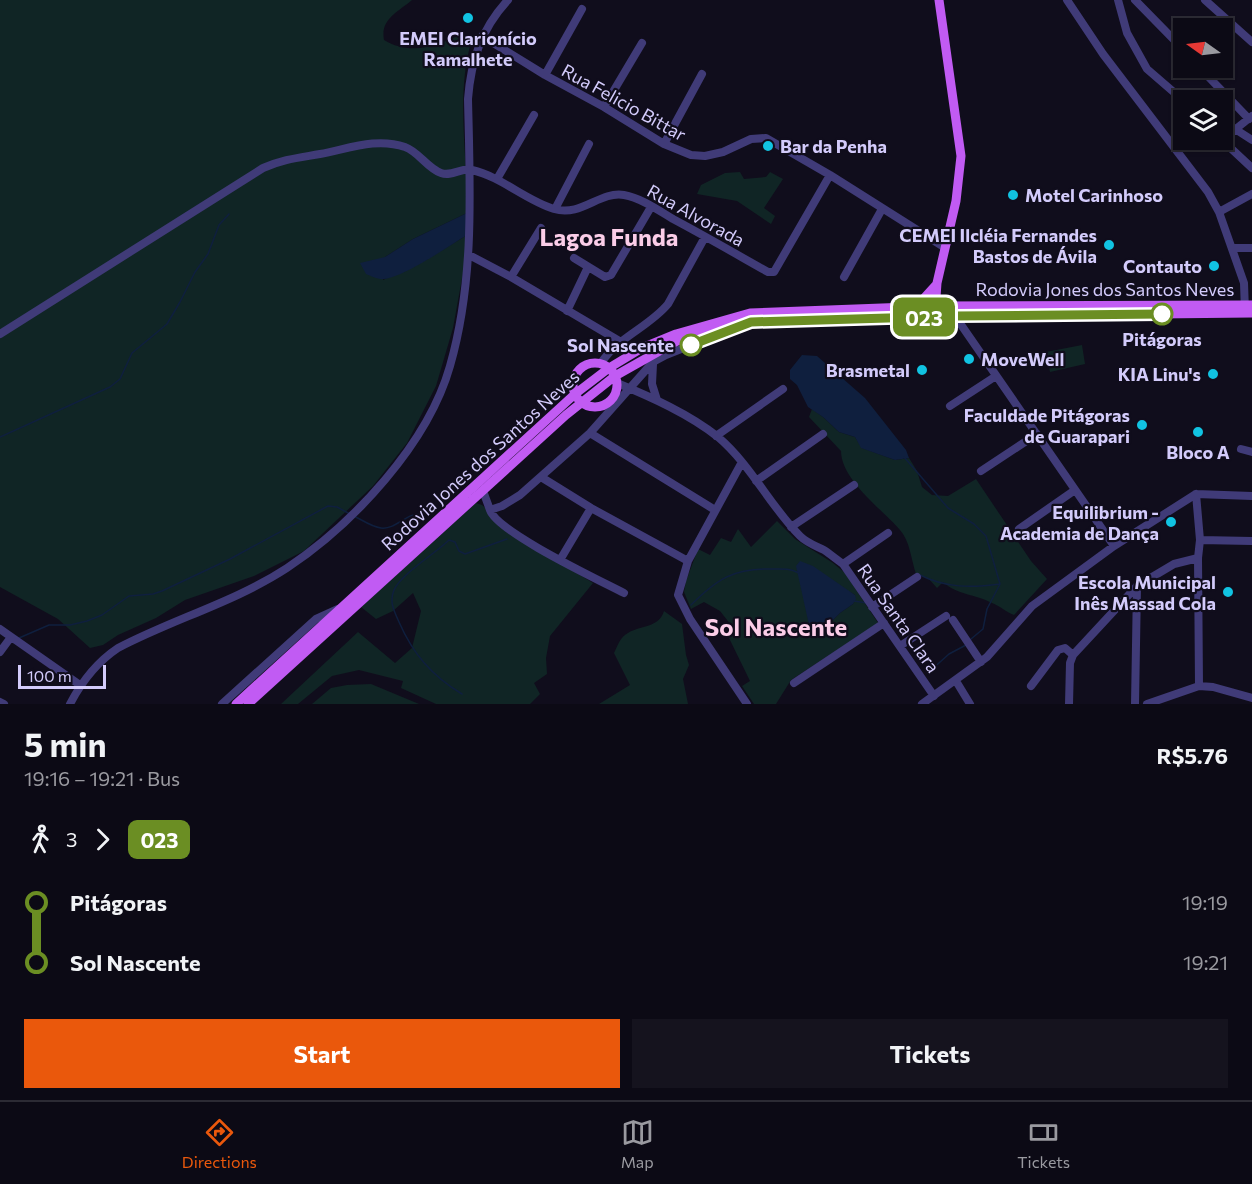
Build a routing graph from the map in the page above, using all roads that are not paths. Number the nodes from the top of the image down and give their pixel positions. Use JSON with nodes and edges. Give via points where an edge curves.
{"nodes":[{"id":1,"x":508,"y":0,"type":"edge"},
{"id":2,"x":939,"y":0,"type":"edge"},
{"id":3,"x":1067,"y":0,"type":"edge"},
{"id":4,"x":1118,"y":0,"type":"edge"},
{"id":5,"x":1135,"y":0,"type":"edge"},
{"id":6,"x":1207,"y":1,"type":"edge"},
{"id":7,"x":582,"y":9,"type":"dead end"},
{"id":8,"x":482,"y":36,"type":"junction"},
{"id":9,"x":1173,"y":39,"type":"edge"},
{"id":10,"x":1252,"y":42,"type":"edge"},
{"id":11,"x":642,"y":43,"type":"dead end"},
{"id":12,"x":702,"y":74,"type":"dead end"},
{"id":13,"x":545,"y":75,"type":"junction"},
{"id":14,"x":1210,"y":78,"type":"edge"},
{"id":15,"x":1173,"y":91,"type":"edge"},
{"id":16,"x":604,"y":107,"type":"junction"},
{"id":17,"x":534,"y":115,"type":"dead end"},
{"id":18,"x":1251,"y":118,"type":"edge"},
{"id":19,"x":1235,"y":129,"type":"joint"},
{"id":20,"x":1252,"y":140,"type":"edge"},
{"id":21,"x":590,"y":144,"type":"dead end"},
{"id":22,"x":664,"y":144,"type":"junction"},
{"id":23,"x":1233,"y":150,"type":"edge"},
{"id":24,"x":470,"y":168,"type":"junction"},
{"id":25,"x":1252,"y":168,"type":"edge"},
{"id":26,"x":830,"y":175,"type":"junction"},
{"id":27,"x":497,"y":179,"type":"junction"},
{"id":28,"x":1252,"y":194,"type":"edge"},
{"id":29,"x":651,"y":207,"type":"junction"},
{"id":30,"x":555,"y":209,"type":"junction"},
{"id":31,"x":882,"y":209,"type":"junction"},
{"id":32,"x":1218,"y":212,"type":"junction"},
{"id":33,"x":541,"y":228,"type":"dead end"},
{"id":34,"x":705,"y":237,"type":"junction"},
{"id":35,"x":944,"y":247,"type":"junction"},
{"id":36,"x":1232,"y":248,"type":"junction"},
{"id":37,"x":1252,"y":248,"type":"edge"},
{"id":38,"x":469,"y":255,"type":"junction"},
{"id":39,"x":574,"y":258,"type":"dead end"},
{"id":40,"x":588,"y":267,"type":"junction"},
{"id":41,"x":511,"y":277,"type":"junction"},
{"id":42,"x":844,"y":278,"type":"dead end"},
{"id":43,"x":937,"y":283,"type":"junction"},
{"id":44,"x":916,"y":307,"type":"junction"},
{"id":45,"x":1249,"y":309,"type":"edge"},
{"id":46,"x":1132,"y":310,"type":"junction"},
{"id":47,"x":567,"y":311,"type":"junction"},
{"id":48,"x":942,"y":312,"type":"junction"},
{"id":49,"x":751,"y":322,"type":"junction"},
{"id":50,"x":0,"y":334,"type":"edge"},
{"id":51,"x":621,"y":342,"type":"junction"},
{"id":52,"x":653,"y":362,"type":"junction"},
{"id":53,"x":605,"y":365,"type":"junction"},
{"id":54,"x":996,"y":376,"type":"junction"},
{"id":55,"x":616,"y":379,"type":"junction"},
{"id":56,"x":630,"y":388,"type":"junction"},
{"id":57,"x":783,"y":389,"type":"dead end"},
{"id":58,"x":639,"y":394,"type":"junction"},
{"id":59,"x":578,"y":398,"type":"junction"},
{"id":60,"x":657,"y":400,"type":"junction"},
{"id":61,"x":610,"y":405,"type":"junction"},
{"id":62,"x":950,"y":406,"type":"dead end"},
{"id":63,"x":590,"y":433,"type":"junction"},
{"id":64,"x":823,"y":434,"type":"dead end"},
{"id":65,"x":1037,"y":434,"type":"junction"},
{"id":66,"x":716,"y":436,"type":"junction"},
{"id":67,"x":1241,"y":448,"type":"dead end"},
{"id":68,"x":1252,"y":452,"type":"edge"},
{"id":69,"x":742,"y":462,"type":"junction"},
{"id":70,"x":981,"y":471,"type":"dead end"},
{"id":71,"x":541,"y":477,"type":"junction"},
{"id":72,"x":756,"y":481,"type":"junction"},
{"id":73,"x":854,"y":485,"type":"dead end"},
{"id":74,"x":1076,"y":490,"type":"junction"},
{"id":75,"x":483,"y":491,"type":"junction"},
{"id":76,"x":1196,"y":494,"type":"junction"},
{"id":77,"x":1252,"y":496,"type":"edge"},
{"id":78,"x":591,"y":508,"type":"junction"},
{"id":79,"x":490,"y":510,"type":"junction"},
{"id":80,"x":715,"y":510,"type":"junction"},
{"id":81,"x":791,"y":527,"type":"junction"},
{"id":82,"x":1019,"y":529,"type":"dead end"},
{"id":83,"x":888,"y":533,"type":"dead end"},
{"id":84,"x":1200,"y":540,"type":"junction"},
{"id":85,"x":1252,"y":540,"type":"edge"},
{"id":86,"x":1114,"y":546,"type":"junction"},
{"id":87,"x":1198,"y":558,"type":"junction"},
{"id":88,"x":560,"y":560,"type":"junction"},
{"id":89,"x":688,"y":561,"type":"junction"},
{"id":90,"x":843,"y":564,"type":"junction"},
{"id":91,"x":917,"y":577,"type":"dead end"},
{"id":92,"x":1137,"y":586,"type":"junction"},
{"id":93,"x":624,"y":593,"type":"dead end"},
{"id":94,"x":342,"y":607,"type":"junction"},
{"id":95,"x":872,"y":607,"type":"junction"},
{"id":96,"x":946,"y":616,"type":"dead end"},
{"id":97,"x":953,"y":620,"type":"dead end"},
{"id":98,"x":884,"y":623,"type":"junction"},
{"id":99,"x":0,"y":629,"type":"edge"},
{"id":100,"x":11,"y":637,"type":"junction"},
{"id":101,"x":900,"y":646,"type":"junction"},
{"id":102,"x":0,"y":652,"type":"edge"},
{"id":103,"x":1073,"y":655,"type":"junction"},
{"id":104,"x":981,"y":662,"type":"junction"},
{"id":105,"x":956,"y":681,"type":"junction"},
{"id":106,"x":794,"y":683,"type":"dead end"},
{"id":107,"x":80,"y":685,"type":"junction"},
{"id":108,"x":1031,"y":686,"type":"dead end"},
{"id":109,"x":1199,"y":686,"type":"junction"},
{"id":110,"x":934,"y":696,"type":"junction"},
{"id":111,"x":1252,"y":698,"type":"edge"},
{"id":112,"x":70,"y":704,"type":"edge"},
{"id":113,"x":222,"y":704,"type":"edge"},
{"id":114,"x":236,"y":704,"type":"edge"},
{"id":115,"x":248,"y":704,"type":"edge"},
{"id":116,"x":747,"y":704,"type":"edge"},
{"id":117,"x":922,"y":704,"type":"edge"},
{"id":118,"x":970,"y":704,"type":"edge"},
{"id":119,"x":1069,"y":704,"type":"edge"},
{"id":120,"x":1135,"y":704,"type":"edge"},
{"id":121,"x":1147,"y":704,"type":"edge"}],
"edges":[{"from":1,"to":8,"type":"street"},
{"from":2,"to":35,"type":"main road","via":[[961,156],[956,201]]},
{"from":3,"to":32,"type":"street","via":[[1208,192]]},
{"from":4,"to":15,"type":"street","via":[[1127,33],[1147,69]]},
{"from":5,"to":9,"type":"street"},
{"from":6,"to":10,"type":"street"},
{"from":7,"to":13,"type":"street"},
{"from":8,"to":13,"type":"street","name":"Rua Felicio Bittar"},
{"from":8,"to":24,"type":"street","via":[[474,58],[468,99]]},
{"from":11,"to":16,"type":"street"},
{"from":12,"to":22,"type":"street"},
{"from":13,"to":16,"type":"street","name":"Rua Felicio Bittar"},
{"from":14,"to":18,"type":"street"},
{"from":16,"to":22,"type":"street","name":"Rua Felicio Bittar"},
{"from":17,"to":27,"type":"street"},
{"from":18,"to":19,"type":"street"},
{"from":19,"to":20,"type":"street"},
{"from":21,"to":30,"type":"street"},
{"from":22,"to":26,"type":"street","name":"Rua Felicio Bittar","via":[[705,156],[751,139],[766,138]]},
{"from":23,"to":25,"type":"street"},
{"from":24,"to":27,"type":"street"},
{"from":24,"to":38,"type":"street"},
{"from":24,"to":50,"type":"street","via":[[442,173],[410,149],[379,143],[277,162],[218,195]]},
{"from":26,"to":31,"type":"street","name":"Rua Felicio Bittar"},
{"from":26,"to":34,"type":"street","name":"Rua Alvorada","via":[[774,272]]},
{"from":27,"to":30,"type":"street"},
{"from":28,"to":32,"type":"street"},
{"from":29,"to":30,"type":"street","name":"Rua Alvorada","via":[[616,195],[581,209]]},
{"from":29,"to":34,"type":"street","name":"Rua Alvorada"},
{"from":29,"to":40,"type":"street","via":[[611,275],[605,277]]},
{"from":31,"to":35,"type":"street","name":"Rua Felicio Bittar"},
{"from":31,"to":42,"type":"street"},
{"from":32,"to":36,"type":"street"},
{"from":33,"to":41,"type":"street"},
{"from":34,"to":51,"type":"street","via":[[660,314]]},
{"from":35,"to":43,"type":"main road"},
{"from":36,"to":37,"type":"street"},
{"from":36,"to":45,"type":"street"},
{"from":38,"to":41,"type":"street"},
{"from":38,"to":107,"type":"street","via":[[463,309],[443,387],[408,451],[367,501],[287,568],[118,648]]},
{"from":39,"to":40,"type":"street"},
{"from":40,"to":47,"type":"street"},
{"from":41,"to":47,"type":"street"},
{"from":43,"to":44,"type":"main road"},
{"from":43,"to":48,"type":"main road"},
{"from":44,"to":48,"type":"main road","name":"Rodovia Jones dos Santos Neves"},
{"from":44,"to":53,"type":"main road","name":"Rodovia Jones dos Santos Neves","via":[[750,312],[676,333]]},
{"from":45,"to":46,"type":"main road","name":"Rodovia Jones dos Santos Neves"},
{"from":46,"to":48,"type":"main road","name":"Rodovia Jones dos Santos Neves"},
{"from":46,"to":48,"type":"main road","name":"Rodovia Jones dos Santos Neves"},
{"from":47,"to":51,"type":"street"},
{"from":48,"to":49,"type":"main road","name":"Rodovia Jones dos Santos Neves"},
{"from":48,"to":54,"type":"street"},
{"from":49,"to":52,"type":"street"},
{"from":49,"to":55,"type":"main road","name":"Rodovia Jones dos Santos Neves","via":[[677,341]]},
{"from":51,"to":53,"type":"street"},
{"from":52,"to":56,"type":"street"},
{"from":52,"to":60,"type":"street","via":[[652,384]]},
{"from":53,"to":55,"type":"main road"},
{"from":53,"to":59,"type":"main road","name":"Rodovia Jones dos Santos Neves"},
{"from":53,"to":59,"type":"main road","via":[[589,364],[579,370],[574,381]]},
{"from":54,"to":62,"type":"street"},
{"from":54,"to":65,"type":"street"},
{"from":55,"to":56,"type":"street","name":"Rua Santa Clara"},
{"from":55,"to":59,"type":"main road","name":"Rodovia Jones dos Santos Neves"},
{"from":55,"to":61,"type":"main road"},
{"from":56,"to":58,"type":"street","name":"Rua Santa Clara"},
{"from":56,"to":61,"type":"street"},
{"from":57,"to":66,"type":"street"},
{"from":58,"to":60,"type":"street","name":"Rua Santa Clara"},
{"from":58,"to":61,"type":"street"},
{"from":59,"to":61,"type":"main road","via":[[594,407]]},
{"from":59,"to":75,"type":"main road","name":"Rodovia Jones dos Santos Neves"},
{"from":59,"to":94,"type":"main road","name":"Rodovia Jones dos Santos Neves"},
{"from":60,"to":66,"type":"street","name":"Rua Santa Clara"},
{"from":61,"to":63,"type":"street"},
{"from":63,"to":71,"type":"street"},
{"from":63,"to":80,"type":"street"},
{"from":64,"to":72,"type":"street"},
{"from":65,"to":70,"type":"street"},
{"from":65,"to":74,"type":"street"},
{"from":66,"to":69,"type":"street","name":"Rua Santa Clara"},
{"from":67,"to":68,"type":"street"},
{"from":69,"to":72,"type":"street","name":"Rua Santa Clara"},
{"from":69,"to":80,"type":"street"},
{"from":71,"to":78,"type":"street"},
{"from":71,"to":79,"type":"street","via":[[506,504]]},
{"from":72,"to":81,"type":"street","name":"Rua Santa Clara"},
{"from":73,"to":81,"type":"street"},
{"from":74,"to":82,"type":"street"},
{"from":74,"to":86,"type":"street"},
{"from":75,"to":79,"type":"street"},
{"from":75,"to":115,"type":"main road","name":"Rodovia Jones dos Santos Neves"},
{"from":76,"to":77,"type":"street"},
{"from":76,"to":84,"type":"street"},
{"from":76,"to":86,"type":"street"},
{"from":78,"to":88,"type":"street"},
{"from":78,"to":89,"type":"street"},
{"from":79,"to":88,"type":"street","via":[[505,526]]},
{"from":80,"to":89,"type":"street"},
{"from":81,"to":90,"type":"street","name":"Rua Santa Clara"},
{"from":83,"to":90,"type":"street"},
{"from":84,"to":85,"type":"street"},
{"from":84,"to":87,"type":"street"},
{"from":86,"to":104,"type":"street","via":[[1032,606]]},
{"from":87,"to":92,"type":"street","via":[[1174,564]]},
{"from":87,"to":109,"type":"street"},
{"from":88,"to":93,"type":"street"},
{"from":89,"to":116,"type":"street","via":[[678,594],[690,619]]},
{"from":90,"to":95,"type":"street","name":"Rua Santa Clara"},
{"from":91,"to":95,"type":"street"},
{"from":92,"to":103,"type":"street"},
{"from":92,"to":120,"type":"street"},
{"from":94,"to":113,"type":"street","via":[[316,619]]},
{"from":94,"to":114,"type":"main road","name":"Rodovia Jones dos Santos Neves"},
{"from":95,"to":98,"type":"street","name":"Rua Santa Clara"},
{"from":96,"to":101,"type":"street"},
{"from":97,"to":104,"type":"street"},
{"from":98,"to":101,"type":"street","name":"Rua Santa Clara"},
{"from":98,"to":106,"type":"street"},
{"from":99,"to":100,"type":"street"},
{"from":100,"to":102,"type":"street"},
{"from":100,"to":107,"type":"street"},
{"from":101,"to":110,"type":"street","name":"Rua Santa Clara"},
{"from":103,"to":108,"type":"street","via":[[1065,648],[1058,650]]},
{"from":103,"to":119,"type":"street"},
{"from":104,"to":105,"type":"street"},
{"from":105,"to":110,"type":"street"},
{"from":105,"to":118,"type":"street"},
{"from":107,"to":112,"type":"street"},
{"from":109,"to":111,"type":"street"},
{"from":109,"to":121,"type":"street"},
{"from":110,"to":117,"type":"street"}]}
